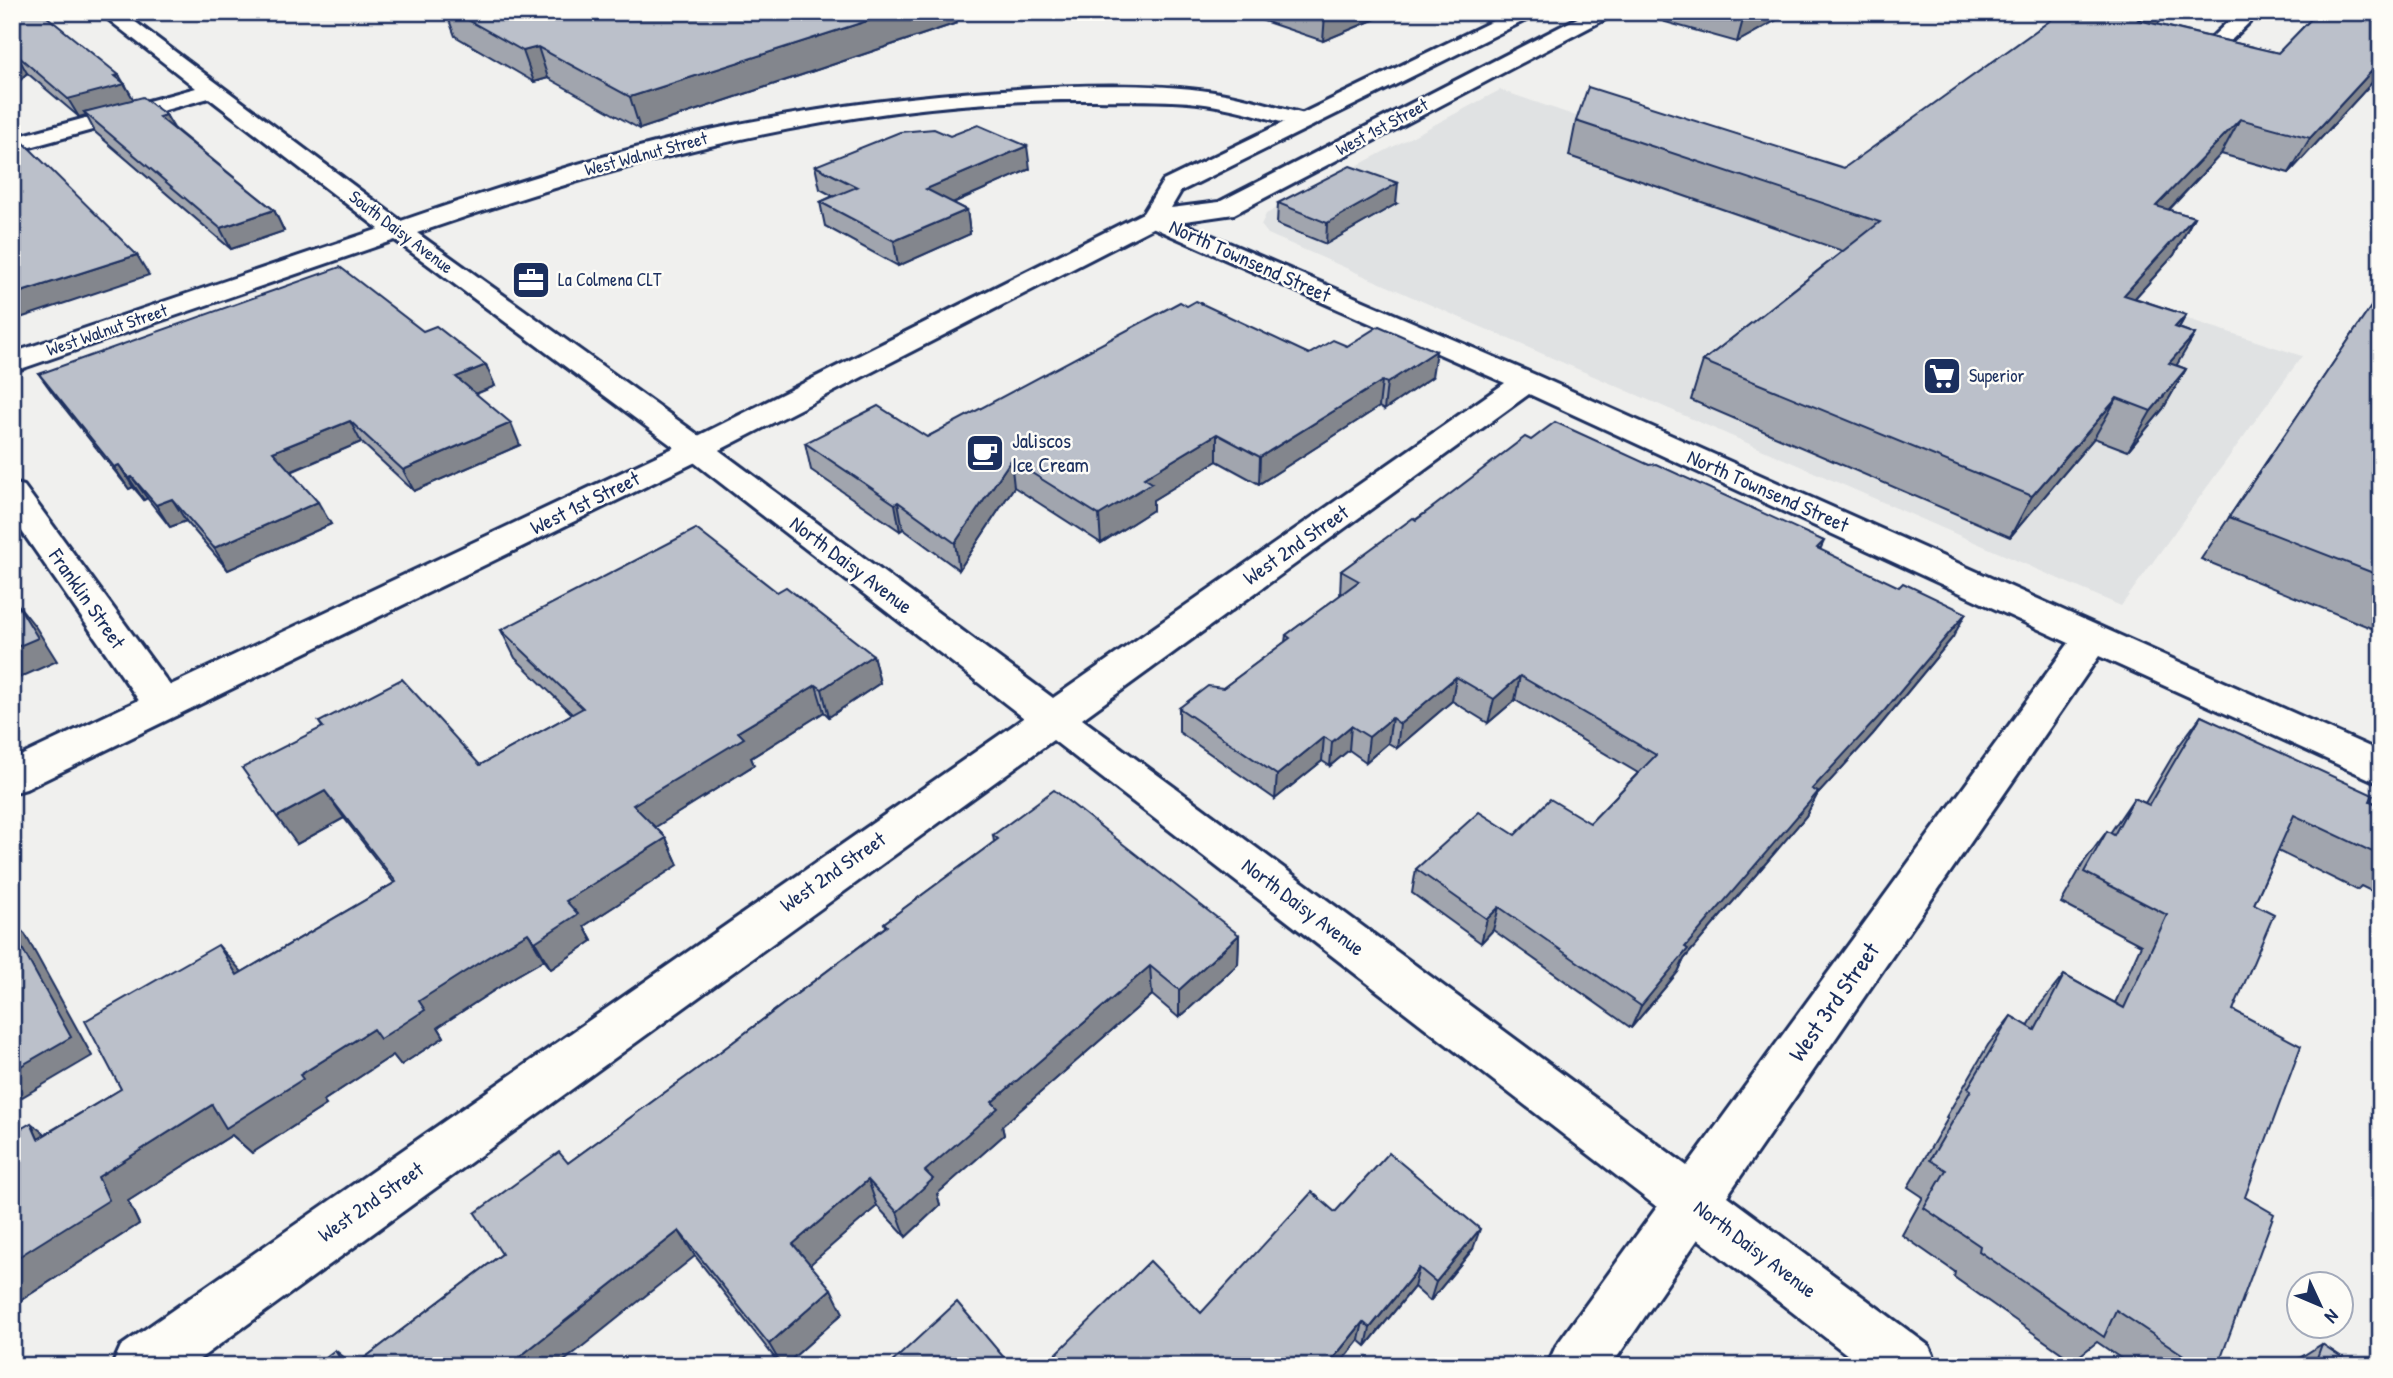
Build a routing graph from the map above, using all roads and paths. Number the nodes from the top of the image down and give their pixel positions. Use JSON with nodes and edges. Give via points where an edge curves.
{"nodes":[{"id":1,"x":109,"y":12,"type":"edge"},
{"id":2,"x":1527,"y":12,"type":"edge"},
{"id":3,"x":1604,"y":12,"type":"edge"},
{"id":4,"x":2250,"y":12,"type":"edge"},
{"id":5,"x":2215,"y":45,"type":"edge"},
{"id":6,"x":214,"y":90,"type":"junction"},
{"id":7,"x":1304,"y":121,"type":"junction"},
{"id":8,"x":12,"y":145,"type":"edge"},
{"id":9,"x":1152,"y":218,"type":"junction"},
{"id":10,"x":397,"y":230,"type":"junction"},
{"id":11,"x":12,"y":363,"type":"edge"},
{"id":12,"x":1527,"y":382,"type":"junction"},
{"id":13,"x":696,"y":449,"type":"junction"},
{"id":14,"x":12,"y":492,"type":"edge"},
{"id":15,"x":2092,"y":638,"type":"junction"},
{"id":16,"x":163,"y":705,"type":"junction"},
{"id":17,"x":1052,"y":717,"type":"junction"},
{"id":18,"x":2381,"y":769,"type":"edge"},
{"id":19,"x":12,"y":778,"type":"edge"},
{"id":20,"x":1692,"y":1202,"type":"junction"},
{"id":21,"x":141,"y":1366,"type":"edge"},
{"id":22,"x":1576,"y":1366,"type":"edge"},
{"id":23,"x":1909,"y":1366,"type":"edge"}],
"edges":[{"from":1,"to":6,"type":"street","name":"South Daisy Avenue"},
{"from":2,"to":7,"type":"street","name":"West 1st Street"},
{"from":3,"to":9,"type":"street","name":"West 1st Street","via":[[1226,209]]},
{"from":4,"to":5,"type":"street"},
{"from":6,"to":8,"type":"street"},
{"from":6,"to":10,"type":"street","name":"South Daisy Avenue"},
{"from":7,"to":9,"type":"street","name":"West 1st Street","via":[[1172,186]]},
{"from":7,"to":10,"type":"street","name":"West Walnut Street","via":[[1217,99],[1143,93],[1000,94],[867,108],[705,138]]},
{"from":9,"to":12,"type":"street","name":"North Townsend Street"},
{"from":9,"to":13,"type":"street","name":"West 1st Street"},
{"from":10,"to":11,"type":"street","name":"West Walnut Street"},
{"from":10,"to":13,"type":"street","name":"South Daisy Avenue"},
{"from":12,"to":15,"type":"street","name":"North Townsend Street"},
{"from":12,"to":17,"type":"street","name":"West 2nd Street"},
{"from":13,"to":16,"type":"street","name":"West 1st Street"},
{"from":13,"to":17,"type":"street","name":"North Daisy Avenue"},
{"from":14,"to":16,"type":"street","name":"Franklin Street"},
{"from":15,"to":18,"type":"street","name":"North Townsend Street"},
{"from":15,"to":20,"type":"street","name":"West 3rd Street"},
{"from":16,"to":19,"type":"street","name":"West 1st Street"},
{"from":17,"to":20,"type":"street","name":"North Daisy Avenue"},
{"from":17,"to":21,"type":"street","name":"West 2nd Street"},
{"from":20,"to":22,"type":"street","name":"West 3rd Street"},
{"from":20,"to":23,"type":"street","name":"North Daisy Avenue"}]}
